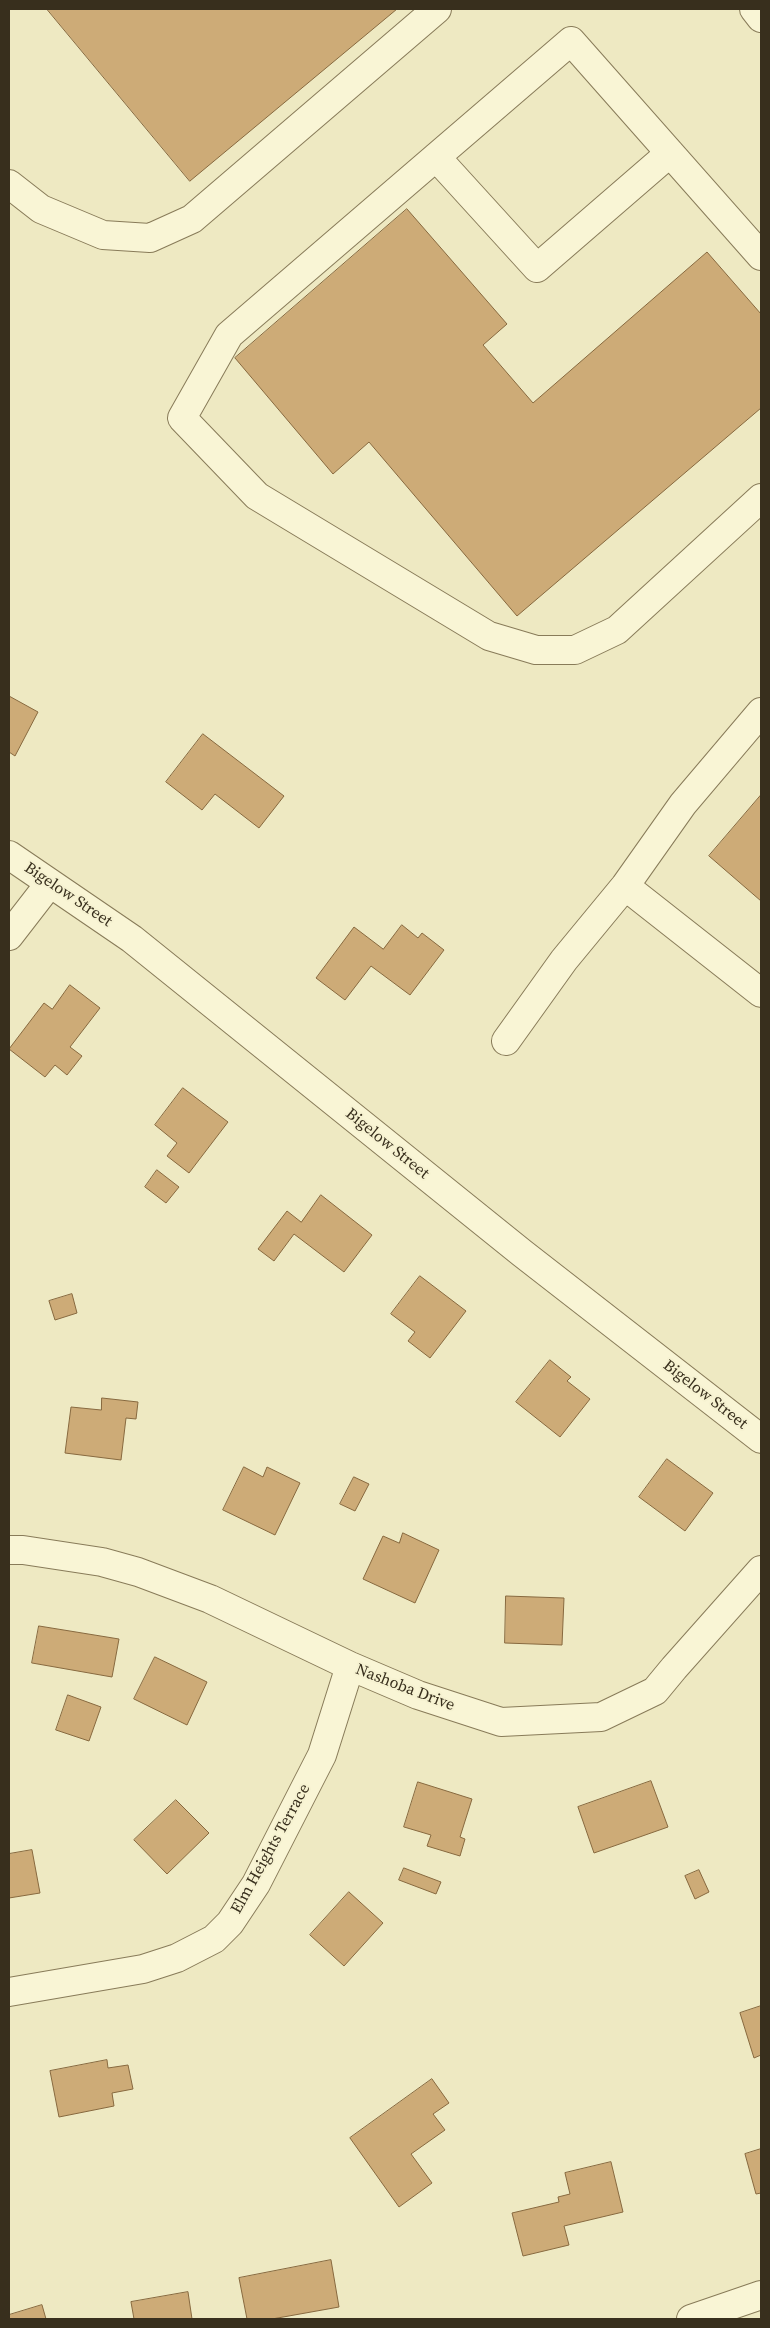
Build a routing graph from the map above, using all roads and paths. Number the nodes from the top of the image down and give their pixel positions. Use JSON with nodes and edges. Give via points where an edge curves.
{"nodes":[{"id":1,"x":437,"y":9,"type":"edge"},
{"id":2,"x":754,"y":9,"type":"edge"},
{"id":3,"x":761,"y":18,"type":"edge"},
{"id":4,"x":670,"y":153,"type":"junction"},
{"id":5,"x":436,"y":157,"type":"junction"},
{"id":6,"x":9,"y":184,"type":"edge"},
{"id":7,"x":761,"y":256,"type":"edge"},
{"id":8,"x":761,"y":498,"type":"edge"},
{"id":9,"x":761,"y":712,"type":"edge"},
{"id":10,"x":9,"y":855,"type":"edge"},
{"id":11,"x":50,"y":883,"type":"junction"},
{"id":12,"x":625,"y":886,"type":"junction"},
{"id":13,"x":9,"y":936,"type":"edge"},
{"id":14,"x":761,"y":993,"type":"edge"},
{"id":15,"x":506,"y":1041,"type":"dead end"},
{"id":16,"x":761,"y":1440,"type":"edge"},
{"id":17,"x":9,"y":1550,"type":"edge"},
{"id":18,"x":761,"y":1570,"type":"edge"},
{"id":19,"x":350,"y":1666,"type":"junction"},
{"id":20,"x":9,"y":1992,"type":"edge"},
{"id":21,"x":761,"y":2295,"type":"edge"},
{"id":22,"x":691,"y":2319,"type":"edge"}],
"edges":[{"from":1,"to":6,"type":"street","via":[[192,219],[150,238],[103,235],[41,209]]},
{"from":2,"to":3,"type":"street"},
{"from":4,"to":5,"type":"street","via":[[537,268]]},
{"from":4,"to":5,"type":"street","via":[[571,41]]},
{"from":4,"to":7,"type":"street"},
{"from":5,"to":8,"type":"street","via":[[229,335],[182,418],[257,496],[488,636],[536,650],[575,650],[617,630]]},
{"from":9,"to":12,"type":"street","via":[[683,804]]},
{"from":10,"to":11,"type":"street","name":"Bigelow Street"},
{"from":11,"to":13,"type":"street"},
{"from":11,"to":16,"type":"street","name":"Bigelow Street","via":[[132,939],[522,1253]]},
{"from":12,"to":14,"type":"street"},
{"from":12,"to":15,"type":"street","via":[[564,960]]},
{"from":17,"to":19,"type":"street","name":"Nashoba Drive","via":[[102,1562],[138,1572],[210,1599]]},
{"from":18,"to":19,"type":"street","name":"Nashoba Drive","via":[[656,1691],[601,1717],[501,1722],[418,1695]]},
{"from":19,"to":20,"type":"street","name":"Elm Heights Terrace","via":[[322,1755],[256,1884],[214,1939],[177,1958],[143,1969]]},
{"from":21,"to":22,"type":"street"}]}
